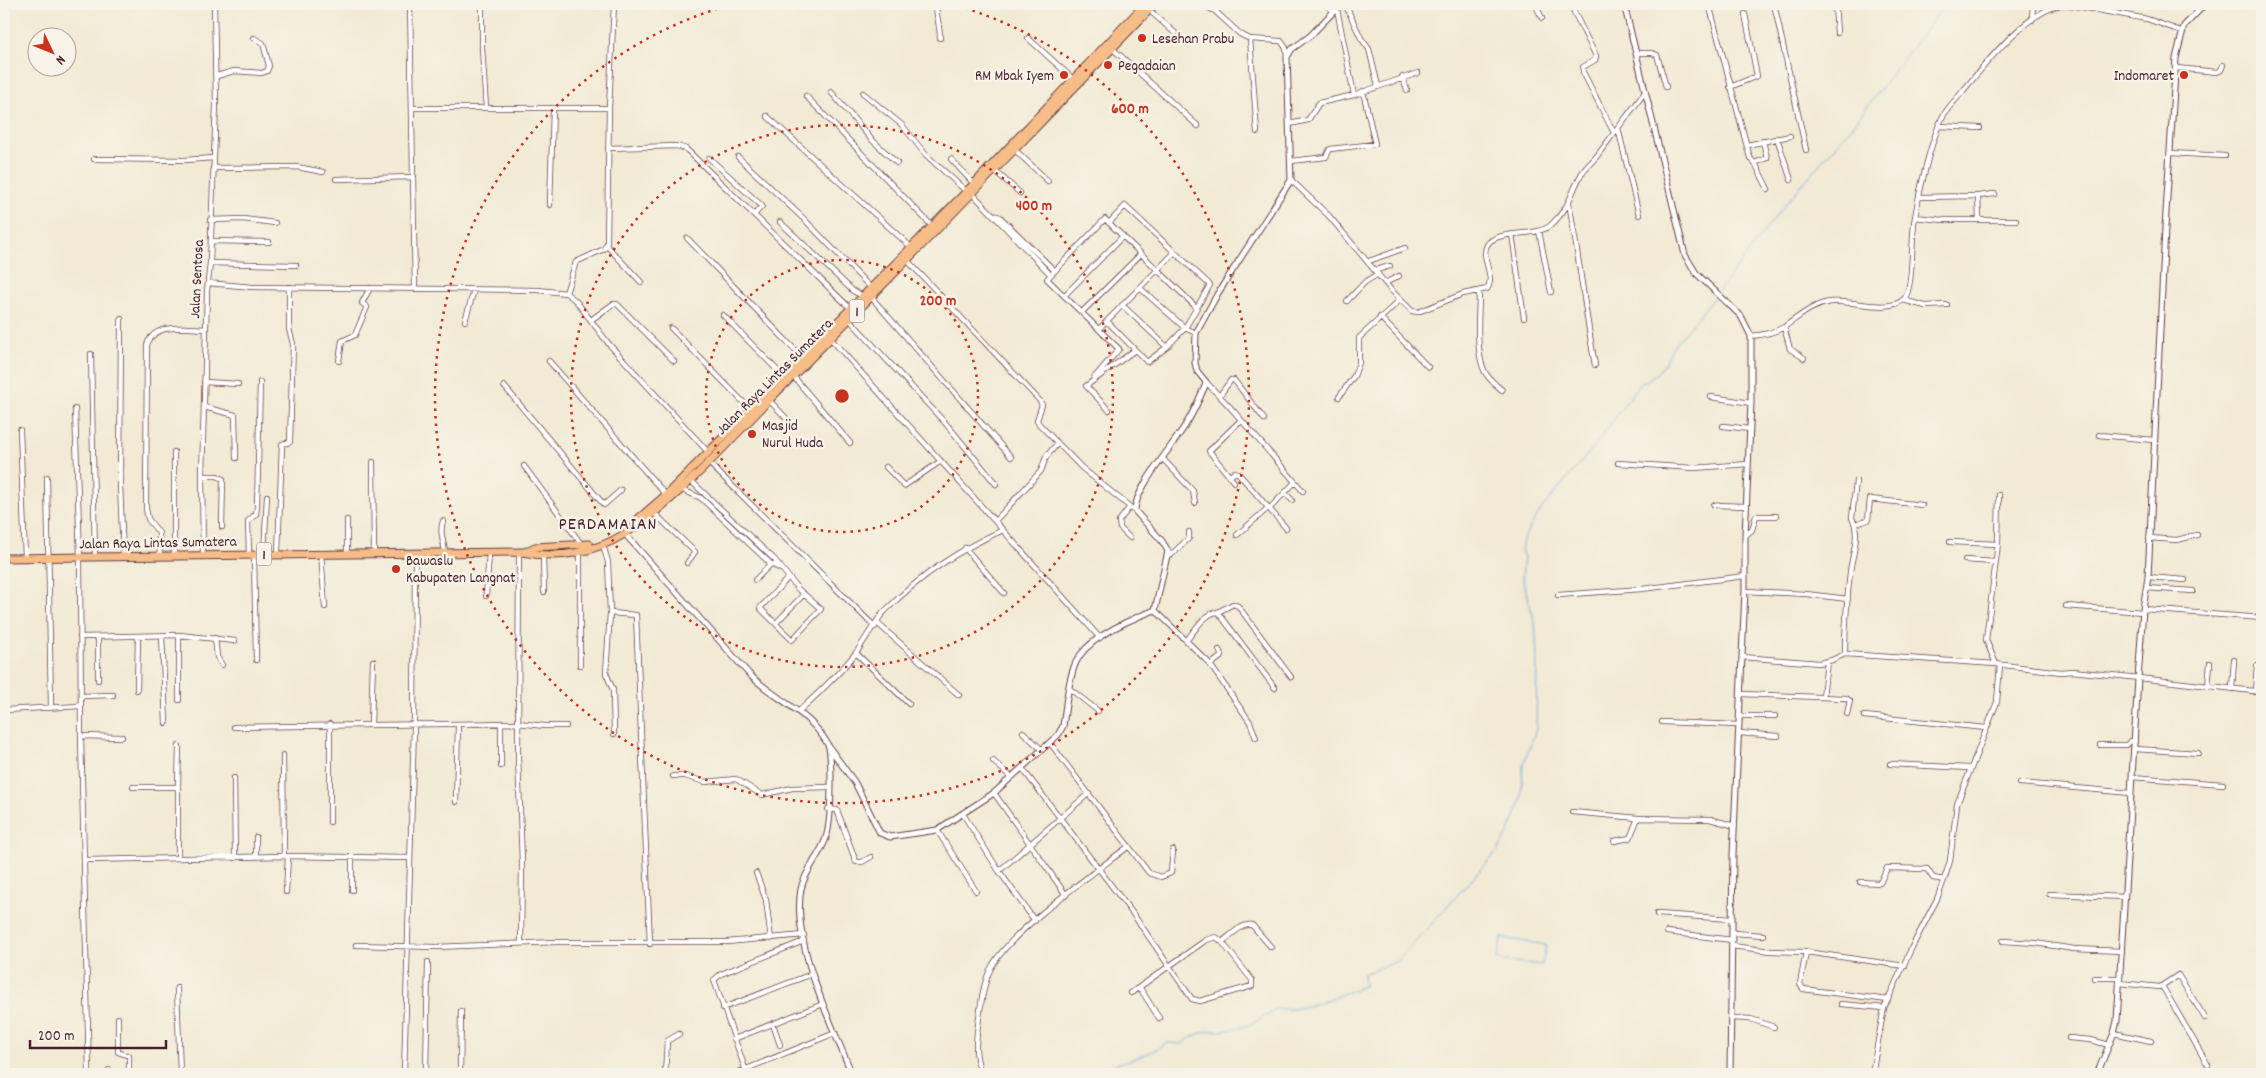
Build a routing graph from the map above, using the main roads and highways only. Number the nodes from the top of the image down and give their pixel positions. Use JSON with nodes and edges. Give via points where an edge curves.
{"nodes":[{"id":1,"x":1150,"y":6,"type":"edge"},
{"id":2,"x":969,"y":193,"type":"junction"},
{"id":3,"x":867,"y":296,"type":"junction"},
{"id":4,"x":828,"y":336,"type":"junction"},
{"id":5,"x":710,"y":458,"type":"junction"},
{"id":6,"x":581,"y":549,"type":"junction"},
{"id":7,"x":521,"y":552,"type":"junction"},
{"id":8,"x":4,"y":558,"type":"edge"}],
"edges":[{"from":1,"to":2,"type":"highway","name":"Jalan Raya Lintas Sumatera","number":"1","via":[[995,171]]},
{"from":1,"to":2,"type":"highway","name":"Jalan Raya Lintas Sumatera","number":"1","via":[[1074,80]]},
{"from":2,"to":3,"type":"highway","name":"Jalan Raya Lintas Sumatera","number":"1","via":[[907,260]]},
{"from":2,"to":3,"type":"highway","name":"Jalan Raya Lintas Sumatera","number":"1","via":[[870,287]]},
{"from":3,"to":4,"type":"highway","name":"Jalan Raya Lintas Sumatera","number":"1","via":[[849,319]]},
{"from":3,"to":4,"type":"highway","name":"Jalan Raya Lintas Sumatera","number":"1","via":[[850,308]]},
{"from":4,"to":5,"type":"highway","name":"Jalan Raya Lintas Sumatera","number":"1","via":[[793,376]]},
{"from":4,"to":5,"type":"highway","name":"Jalan Raya Lintas Sumatera","number":"1","via":[[750,409]]},
{"from":5,"to":6,"type":"highway","name":"Jalan Raya Lintas Sumatera","number":"1","via":[[622,532]]},
{"from":5,"to":6,"type":"highway","name":"Jalan Raya Lintas Sumatera","number":"1","via":[[654,513],[625,534],[603,545]]},
{"from":6,"to":7,"type":"highway","name":"Jalan Raya Lintas Sumatera","number":"1","via":[[535,547]]},
{"from":6,"to":7,"type":"highway","name":"Jalan Raya Lintas Sumatera","number":"1","via":[[543,556]]},
{"from":7,"to":8,"type":"highway","name":"Jalan Raya Lintas Sumatera","number":"1"}]}
